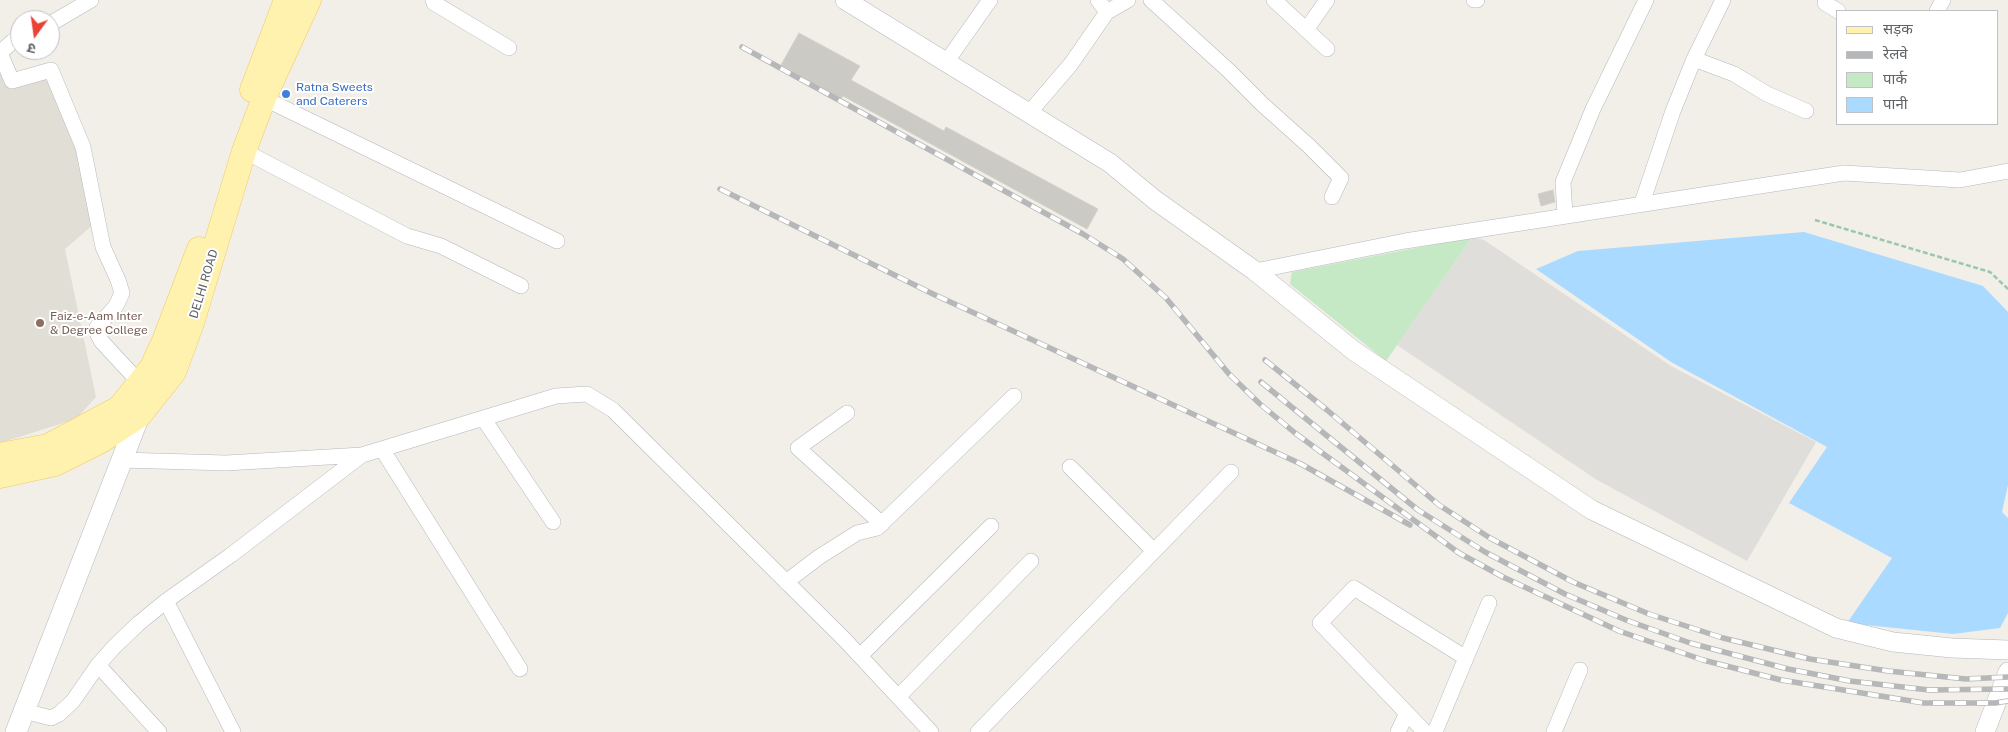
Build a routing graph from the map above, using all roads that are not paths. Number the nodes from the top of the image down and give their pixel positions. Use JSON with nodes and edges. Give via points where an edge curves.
{"nodes":[{"id":1,"x":91,"y":0,"type":"edge"},
{"id":2,"x":286,"y":0,"type":"edge"},
{"id":3,"x":308,"y":0,"type":"edge"},
{"id":4,"x":433,"y":0,"type":"edge"},
{"id":5,"x":845,"y":0,"type":"edge"},
{"id":6,"x":990,"y":0,"type":"edge"},
{"id":7,"x":1128,"y":0,"type":"edge"},
{"id":8,"x":1152,"y":0,"type":"edge"},
{"id":9,"x":1274,"y":0,"type":"edge"},
{"id":10,"x":1327,"y":0,"type":"edge"},
{"id":11,"x":1646,"y":0,"type":"edge"},
{"id":12,"x":1723,"y":0,"type":"edge"},
{"id":13,"x":1827,"y":0,"type":"edge"},
{"id":14,"x":1102,"y":6,"type":"edge"},
{"id":15,"x":1836,"y":10,"type":"edge"},
{"id":16,"x":60,"y":18,"type":"edge"},
{"id":17,"x":1306,"y":30,"type":"junction"},
{"id":18,"x":10,"y":44,"type":"edge"},
{"id":19,"x":509,"y":48,"type":"dead end"},
{"id":20,"x":1327,"y":49,"type":"dead end"},
{"id":21,"x":1694,"y":59,"type":"junction"},
{"id":22,"x":947,"y":61,"type":"junction"},
{"id":23,"x":257,"y":95,"type":"junction"},
{"id":24,"x":1806,"y":111,"type":"dead end"},
{"id":25,"x":1029,"y":113,"type":"junction"},
{"id":26,"x":244,"y":151,"type":"junction"},
{"id":27,"x":2008,"y":171,"type":"edge"},
{"id":28,"x":1332,"y":197,"type":"dead end"},
{"id":29,"x":1642,"y":203,"type":"junction"},
{"id":30,"x":1565,"y":215,"type":"junction"},
{"id":31,"x":557,"y":241,"type":"dead end"},
{"id":32,"x":1255,"y":272,"type":"junction"},
{"id":33,"x":521,"y":286,"type":"dead end"},
{"id":34,"x":139,"y":382,"type":"junction"},
{"id":35,"x":1014,"y":396,"type":"dead end"},
{"id":36,"x":129,"y":412,"type":"junction"},
{"id":37,"x":847,"y":413,"type":"dead end"},
{"id":38,"x":483,"y":418,"type":"junction"},
{"id":39,"x":382,"y":449,"type":"junction"},
{"id":40,"x":362,"y":454,"type":"junction"},
{"id":41,"x":0,"y":455,"type":"edge"},
{"id":42,"x":121,"y":460,"type":"junction"},
{"id":43,"x":1070,"y":468,"type":"dead end"},
{"id":44,"x":1231,"y":472,"type":"dead end"},
{"id":45,"x":0,"y":476,"type":"edge"},
{"id":46,"x":553,"y":522,"type":"dead end"},
{"id":47,"x":882,"y":524,"type":"junction"},
{"id":48,"x":990,"y":526,"type":"dead end"},
{"id":49,"x":1154,"y":551,"type":"junction"},
{"id":50,"x":1031,"y":561,"type":"dead end"},
{"id":51,"x":786,"y":582,"type":"junction"},
{"id":52,"x":166,"y":601,"type":"junction"},
{"id":53,"x":1489,"y":603,"type":"dead end"},
{"id":54,"x":2008,"y":650,"type":"edge"},
{"id":55,"x":860,"y":656,"type":"junction"},
{"id":56,"x":1466,"y":658,"type":"junction"},
{"id":57,"x":98,"y":665,"type":"junction"},
{"id":58,"x":520,"y":669,"type":"dead end"},
{"id":59,"x":1580,"y":670,"type":"dead end"},
{"id":60,"x":2008,"y":672,"type":"edge"},
{"id":61,"x":898,"y":697,"type":"junction"},
{"id":62,"x":24,"y":711,"type":"junction"},
{"id":63,"x":1407,"y":713,"type":"junction"},
{"id":64,"x":16,"y":732,"type":"edge"},
{"id":65,"x":159,"y":732,"type":"edge"},
{"id":66,"x":234,"y":732,"type":"edge"},
{"id":67,"x":931,"y":732,"type":"edge"},
{"id":68,"x":978,"y":732,"type":"edge"},
{"id":69,"x":1398,"y":732,"type":"edge"},
{"id":70,"x":1425,"y":732,"type":"edge"},
{"id":71,"x":1436,"y":732,"type":"edge"},
{"id":72,"x":1554,"y":732,"type":"edge"},
{"id":73,"x":1985,"y":732,"type":"edge"}],
"edges":[{"from":1,"to":16,"type":"street"},
{"from":2,"to":23,"type":"main road"},
{"from":3,"to":23,"type":"main road","name":"DELHI ROAD"},
{"from":4,"to":19,"type":"street"},
{"from":5,"to":22,"type":"street"},
{"from":6,"to":22,"type":"street"},
{"from":7,"to":14,"type":"street"},
{"from":8,"to":28,"type":"street","via":[[1341,178]]},
{"from":9,"to":17,"type":"street"},
{"from":10,"to":17,"type":"street"},
{"from":11,"to":30,"type":"street","via":[[1593,109],[1563,182]]},
{"from":12,"to":21,"type":"street"},
{"from":13,"to":15,"type":"street","via":[[1825,3]]},
{"from":14,"to":25,"type":"street","via":[[1071,64]]},
{"from":17,"to":20,"type":"street"},
{"from":18,"to":34,"type":"street","via":[[0,53],[12,81],[51,70],[83,147],[103,247],[122,293],[116,306],[97,327],[98,335]]},
{"from":21,"to":24,"type":"street","via":[[1734,74],[1767,94]]},
{"from":21,"to":29,"type":"street","via":[[1655,159]]},
{"from":22,"to":25,"type":"street"},
{"from":23,"to":26,"type":"main road","name":"DELHI ROAD"},
{"from":23,"to":31,"type":"street"},
{"from":23,"to":34,"type":"main road","via":[[239,122],[194,262],[164,341],[152,367]]},
{"from":25,"to":32,"type":"street","via":[[1110,163],[1155,200]]},
{"from":26,"to":33,"type":"street","via":[[408,236],[441,246]]},
{"from":26,"to":36,"type":"main road","name":"DELHI ROAD","via":[[174,372]]},
{"from":27,"to":29,"type":"street","via":[[1960,180],[1844,173]]},
{"from":29,"to":30,"type":"street"},
{"from":30,"to":32,"type":"street","via":[[1404,241]]},
{"from":32,"to":54,"type":"street","via":[[1354,351],[1592,510],[1836,628],[1893,642]]},
{"from":34,"to":36,"type":"main road"},
{"from":35,"to":47,"type":"street"},
{"from":36,"to":41,"type":"main road","via":[[48,446]]},
{"from":36,"to":42,"type":"main road"},
{"from":36,"to":45,"type":"main road","name":"DELHI ROAD","via":[[102,441],[55,464]]},
{"from":37,"to":47,"type":"street","via":[[798,448]]},
{"from":38,"to":39,"type":"street"},
{"from":38,"to":46,"type":"street"},
{"from":38,"to":51,"type":"street","via":[[556,396],[587,394],[613,410]]},
{"from":39,"to":40,"type":"street"},
{"from":39,"to":58,"type":"street"},
{"from":40,"to":42,"type":"street","via":[[226,464]]},
{"from":40,"to":52,"type":"street"},
{"from":42,"to":62,"type":"main road"},
{"from":43,"to":49,"type":"street"},
{"from":44,"to":49,"type":"street"},
{"from":47,"to":51,"type":"street","via":[[857,533]]},
{"from":48,"to":55,"type":"street"},
{"from":49,"to":68,"type":"street"},
{"from":50,"to":61,"type":"street"},
{"from":51,"to":55,"type":"street"},
{"from":52,"to":57,"type":"street"},
{"from":52,"to":66,"type":"street"},
{"from":53,"to":56,"type":"street"},
{"from":55,"to":61,"type":"street"},
{"from":56,"to":63,"type":"street","via":[[1354,588],[1320,623]]},
{"from":56,"to":71,"type":"street"},
{"from":57,"to":62,"type":"street","via":[[73,701],[59,714],[51,718]]},
{"from":57,"to":65,"type":"street"},
{"from":59,"to":72,"type":"street"},
{"from":60,"to":73,"type":"street"},
{"from":61,"to":67,"type":"street"},
{"from":62,"to":64,"type":"main road"},
{"from":63,"to":69,"type":"street"},
{"from":63,"to":70,"type":"street"}]}
